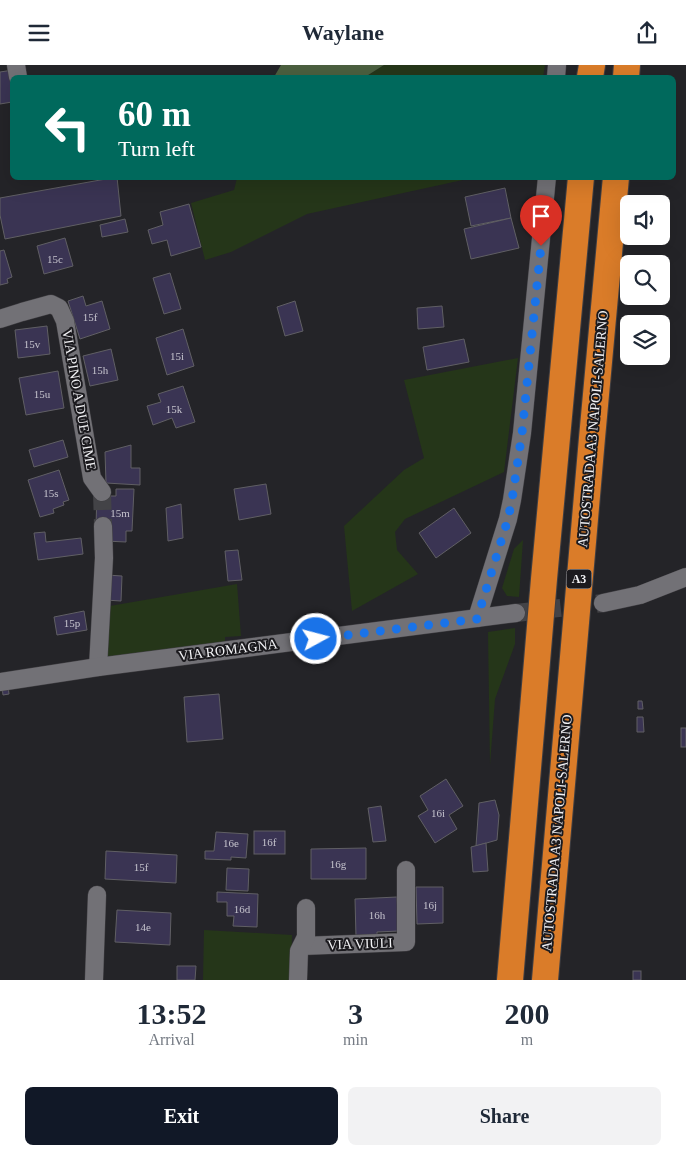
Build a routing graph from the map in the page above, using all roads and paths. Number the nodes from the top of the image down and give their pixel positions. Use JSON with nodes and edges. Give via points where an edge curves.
{"nodes":[{"id":1,"x":547,"y":180,"type":"edge"},
{"id":2,"x":581,"y":180,"type":"edge"},
{"id":3,"x":616,"y":180,"type":"edge"},
{"id":4,"x":0,"y":319,"type":"edge"},
{"id":5,"x":102,"y":492,"type":"tunnel mouth"},
{"id":6,"x":102,"y":526,"type":"tunnel mouth"},
{"id":7,"x":686,"y":577,"type":"edge"},
{"id":8,"x":602,"y":603,"type":"tunnel mouth"},
{"id":9,"x":516,"y":613,"type":"tunnel mouth"},
{"id":10,"x":477,"y":619,"type":"junction"},
{"id":11,"x":98,"y":667,"type":"junction"},
{"id":12,"x":0,"y":682,"type":"edge"},
{"id":13,"x":406,"y":870,"type":"dead end"},
{"id":14,"x":97,"y":895,"type":"dead end"},
{"id":15,"x":306,"y":908,"type":"dead end"},
{"id":16,"x":302,"y":946,"type":"junction"},
{"id":17,"x":94,"y":980,"type":"edge"},
{"id":18,"x":298,"y":980,"type":"edge"},
{"id":19,"x":510,"y":980,"type":"edge"},
{"id":20,"x":545,"y":980,"type":"edge"}],
"edges":[{"from":1,"to":10,"type":"street","via":[[522,433],[512,500]]},
{"from":2,"to":19,"type":"highway"},
{"from":3,"to":20,"type":"highway","name":"AUTOSTRADA A3 NAPOLI-SALERNO","number":"A3"},
{"from":4,"to":5,"type":"street","name":"VIA PINO A DUE CIME","via":[[51,304],[59,308],[65,321],[92,478]]},
{"from":6,"to":11,"type":"street","via":[[104,558]]},
{"from":7,"to":8,"type":"street","via":[[640,595]]},
{"from":9,"to":10,"type":"street","name":"VIA ROMAGNA"},
{"from":10,"to":11,"type":"street","name":"VIA ROMAGNA"},
{"from":11,"to":12,"type":"street","name":"VIA ROMAGNA"},
{"from":13,"to":16,"type":"street","name":"VIA VIULI","via":[[406,942]]},
{"from":14,"to":17,"type":"street"},
{"from":15,"to":16,"type":"street","name":"VIA VIULI","via":[[306,937]]},
{"from":16,"to":18,"type":"street","name":"VIA VIULI"}]}
